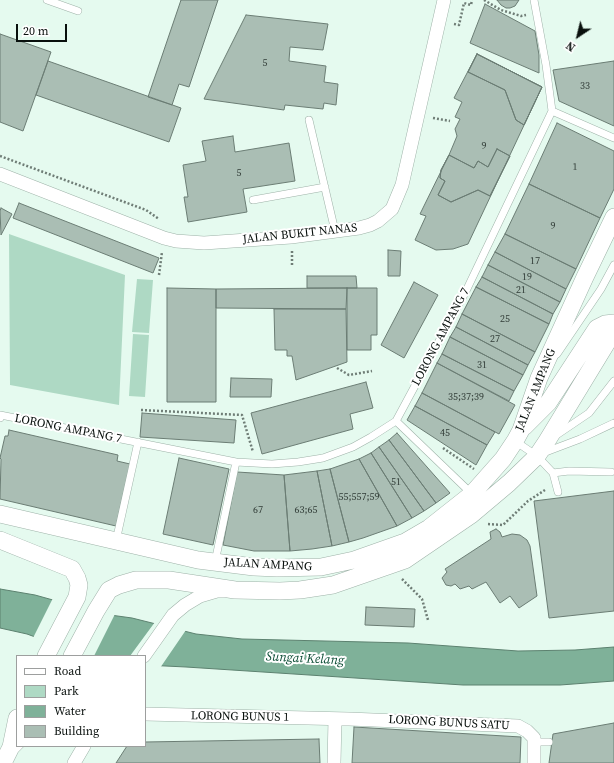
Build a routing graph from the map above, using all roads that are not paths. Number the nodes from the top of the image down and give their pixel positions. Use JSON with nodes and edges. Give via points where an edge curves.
{"nodes":[{"id":1,"x":47,"y":0,"type":"edge"},
{"id":2,"x":444,"y":0,"type":"edge"},
{"id":3,"x":534,"y":0,"type":"edge"},
{"id":4,"x":78,"y":11,"type":"dead end"},
{"id":5,"x":552,"y":111,"type":"junction"},
{"id":6,"x":309,"y":120,"type":"dead end"},
{"id":7,"x":614,"y":138,"type":"edge"},
{"id":8,"x":0,"y":174,"type":"edge"},
{"id":9,"x":325,"y":188,"type":"junction"},
{"id":10,"x":253,"y":200,"type":"dead end"},
{"id":11,"x":614,"y":217,"type":"edge"},
{"id":12,"x":335,"y":231,"type":"junction"},
{"id":13,"x":614,"y":265,"type":"edge"},
{"id":14,"x":614,"y":323,"type":"edge"},
{"id":15,"x":614,"y":331,"type":"edge"},
{"id":16,"x":539,"y":378,"type":"junction"},
{"id":17,"x":614,"y":381,"type":"edge"},
{"id":18,"x":0,"y":418,"type":"edge"},
{"id":19,"x":396,"y":421,"type":"junction"},
{"id":20,"x":614,"y":423,"type":"edge"},
{"id":21,"x":518,"y":435,"type":"junction"},
{"id":22,"x":547,"y":441,"type":"junction"},
{"id":23,"x":138,"y":442,"type":"junction"},
{"id":24,"x":537,"y":456,"type":"junction"},
{"id":25,"x":236,"y":462,"type":"junction"},
{"id":26,"x":611,"y":472,"type":"dead end"},
{"id":27,"x":553,"y":473,"type":"junction"},
{"id":28,"x":558,"y":492,"type":"dead end"},
{"id":29,"x":472,"y":494,"type":"junction"},
{"id":30,"x":0,"y":514,"type":"edge"},
{"id":31,"x":0,"y":540,"type":"edge"},
{"id":32,"x":116,"y":541,"type":"junction"},
{"id":33,"x":215,"y":562,"type":"junction"},
{"id":34,"x":235,"y":590,"type":"junction"},
{"id":35,"x":47,"y":654,"type":"edge"},
{"id":36,"x":73,"y":655,"type":"edge"},
{"id":37,"x":145,"y":655,"type":"edge"},
{"id":38,"x":146,"y":714,"type":"edge"},
{"id":39,"x":335,"y":719,"type":"junction"},
{"id":40,"x":16,"y":727,"type":"edge"},
{"id":41,"x":535,"y":742,"type":"junction"},
{"id":42,"x":549,"y":742,"type":"dead end"},
{"id":43,"x":14,"y":744,"type":"edge"},
{"id":44,"x":83,"y":747,"type":"edge"},
{"id":45,"x":3,"y":763,"type":"edge"},
{"id":46,"x":74,"y":763,"type":"edge"},
{"id":47,"x":334,"y":763,"type":"edge"},
{"id":48,"x":534,"y":763,"type":"edge"}],
"edges":[{"from":1,"to":4,"type":"lane"},
{"from":2,"to":12,"type":"street","name":"JALAN BUKIT NANAS","via":[[402,185],[392,209],[370,225]]},
{"from":3,"to":5,"type":"lane","name":"LORONG AMPANG 7"},
{"from":5,"to":7,"type":"lane"},
{"from":5,"to":19,"type":"lane","name":"LORONG AMPANG 7","via":[[551,123],[526,176]]},
{"from":6,"to":9,"type":"lane"},
{"from":8,"to":12,"type":"street","name":"JALAN BUKIT NANAS","via":[[176,241],[212,243]]},
{"from":9,"to":10,"type":"lane"},
{"from":9,"to":12,"type":"lane"},
{"from":11,"to":16,"type":"street","name":"JALAN AMPANG"},
{"from":13,"to":16,"type":"lane","via":[[569,338]]},
{"from":14,"to":21,"type":"street","via":[[597,328],[548,403]]},
{"from":15,"to":22,"type":"street","name":"JALAN AMPANG"},
{"from":16,"to":21,"type":"street","name":"JALAN AMPANG"},
{"from":17,"to":22,"type":"lane","via":[[589,413]]},
{"from":18,"to":23,"type":"lane","name":"LORONG AMPANG 7","via":[[0,415]]},
{"from":19,"to":25,"type":"lane","name":"LORONG AMPANG 7","via":[[353,447],[323,458],[272,464]]},
{"from":19,"to":29,"type":"lane"},
{"from":20,"to":24,"type":"lane","via":[[580,440]]},
{"from":21,"to":24,"type":"lane"},
{"from":21,"to":29,"type":"street","name":"JALAN AMPANG","via":[[503,459]]},
{"from":22,"to":24,"type":"street","name":"JALAN AMPANG"},
{"from":23,"to":25,"type":"lane","name":"LORONG AMPANG 7"},
{"from":23,"to":32,"type":"lane","name":"LORONG AMPANG 7"},
{"from":24,"to":27,"type":"lane"},
{"from":24,"to":34,"type":"street","name":"JALAN AMPANG","via":[[472,516],[405,560],[316,588],[280,591]]},
{"from":25,"to":33,"type":"lane"},
{"from":26,"to":27,"type":"lane"},
{"from":27,"to":28,"type":"lane"},
{"from":29,"to":33,"type":"street","name":"JALAN AMPANG","via":[[429,528],[405,542],[354,560],[321,567],[296,568],[254,567]]},
{"from":30,"to":32,"type":"street","name":"JALAN AMPANG"},
{"from":31,"to":35,"type":"street","via":[[72,569],[79,585],[77,597]]},
{"from":32,"to":33,"type":"street","name":"JALAN AMPANG"},
{"from":34,"to":36,"type":"street","name":"JALAN AMPANG","via":[[162,580],[136,580],[109,590]]},
{"from":34,"to":37,"type":"street","via":[[217,591],[200,596],[184,605]]},
{"from":38,"to":39,"type":"street","name":"LORONG BUNUS 1"},
{"from":39,"to":41,"type":"street","name":"LORONG BUNUS SATU","via":[[518,726],[527,731]]},
{"from":39,"to":47,"type":"street"},
{"from":40,"to":43,"type":"street"},
{"from":41,"to":42,"type":"lane"},
{"from":41,"to":48,"type":"street"},
{"from":43,"to":45,"type":"street"},
{"from":44,"to":46,"type":"street"}]}
